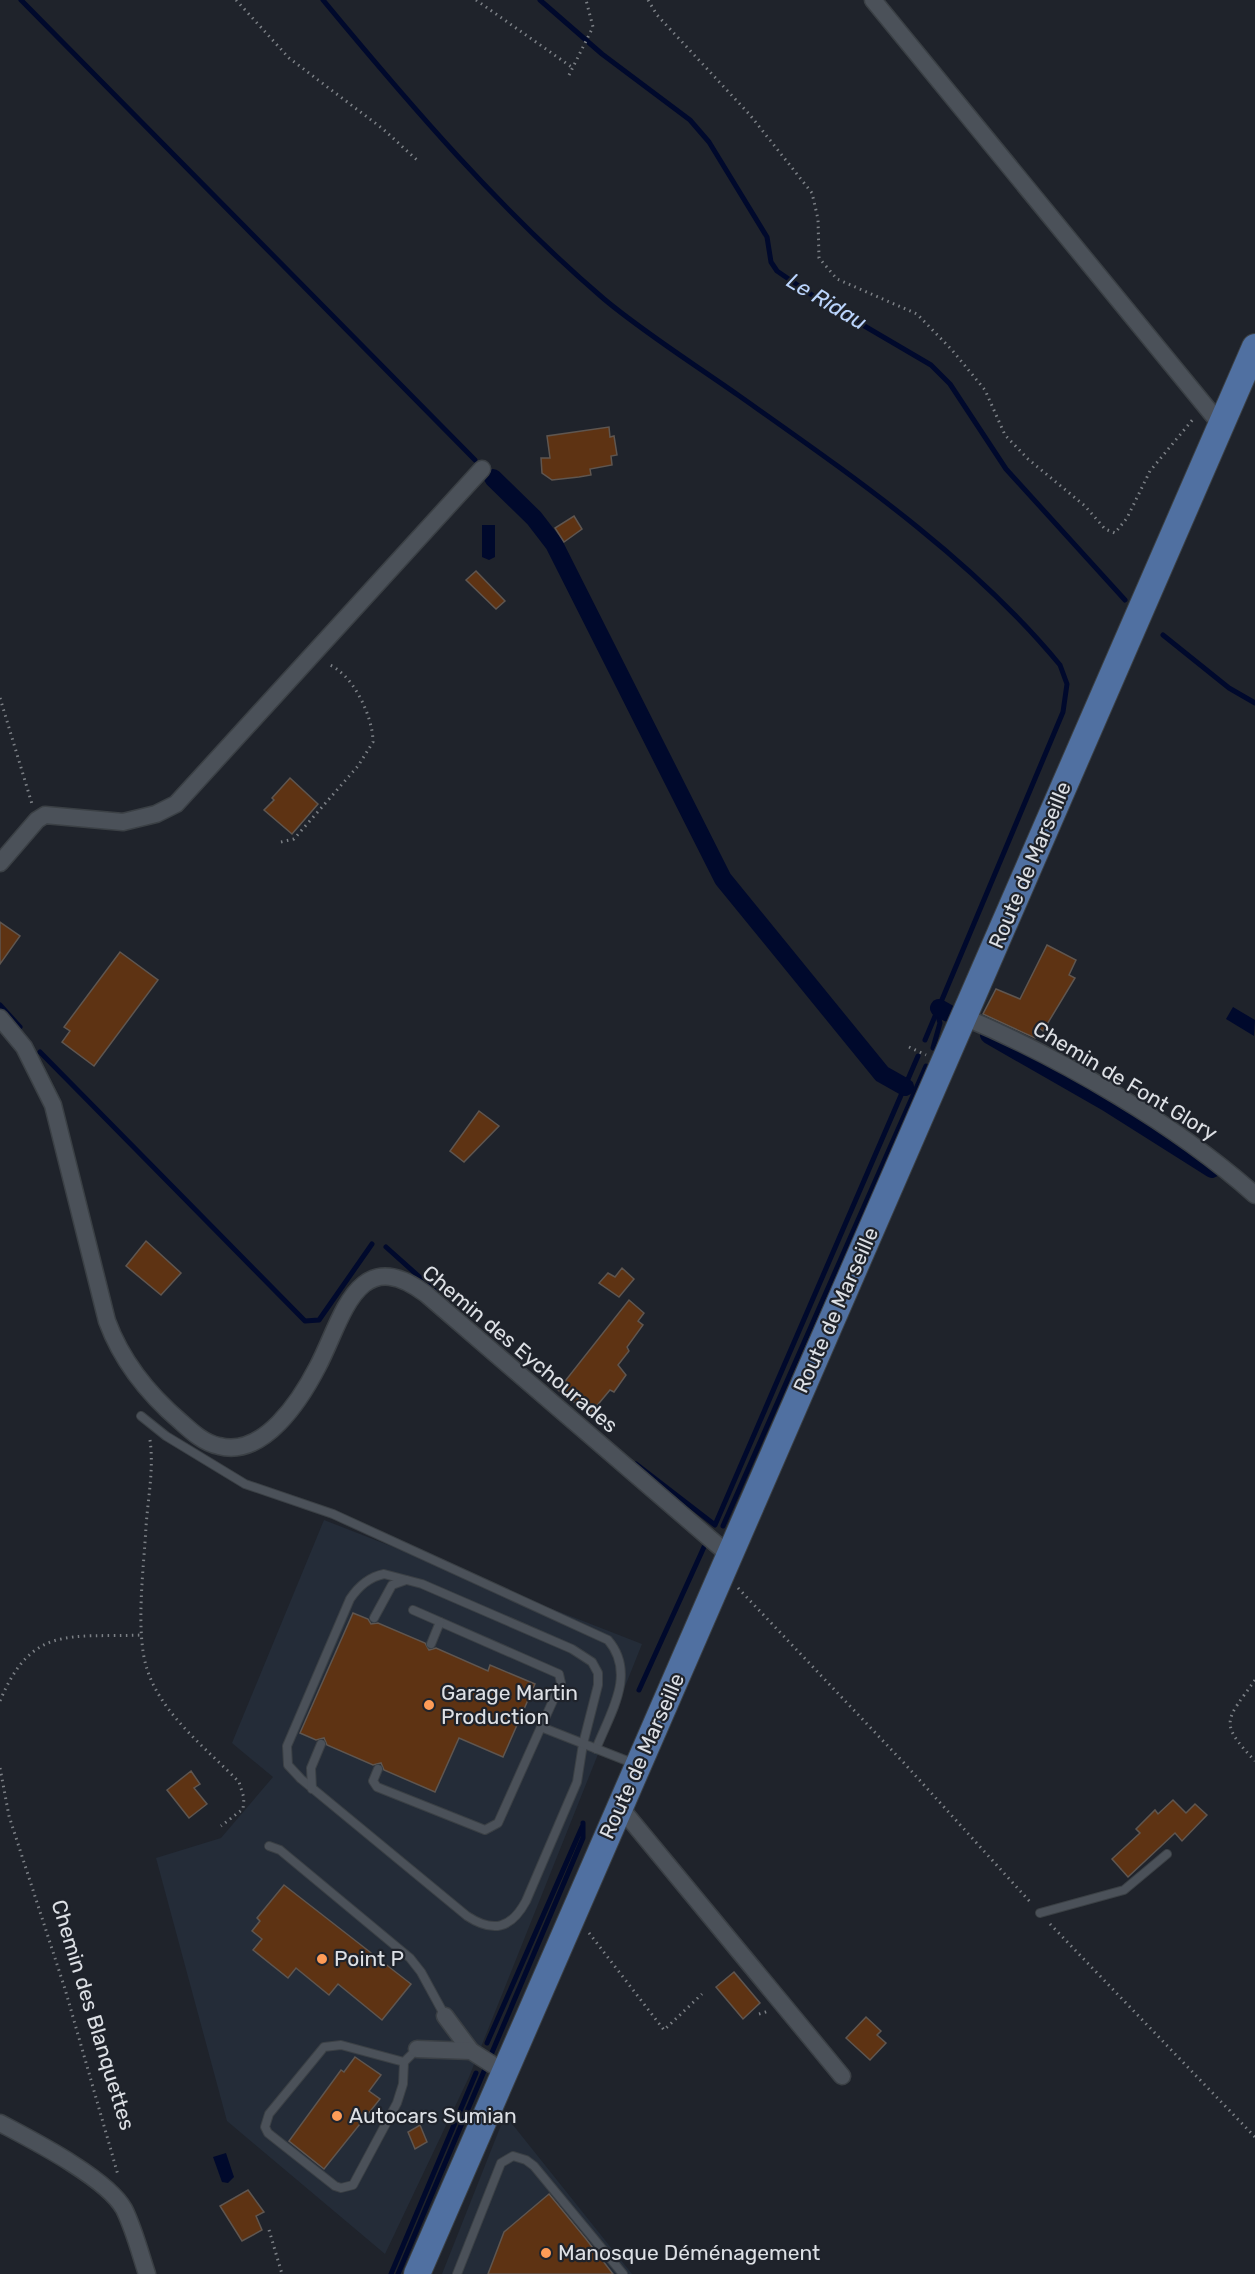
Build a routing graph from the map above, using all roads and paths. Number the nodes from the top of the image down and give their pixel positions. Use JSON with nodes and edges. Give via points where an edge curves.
{"nodes":[{"id":1,"x":236,"y":0,"type":"edge"},
{"id":2,"x":476,"y":0,"type":"edge"},
{"id":3,"x":586,"y":0,"type":"edge"},
{"id":4,"x":648,"y":0,"type":"edge"},
{"id":5,"x":873,"y":0,"type":"edge"},
{"id":6,"x":573,"y":68,"type":"junction"},
{"id":7,"x":569,"y":75,"type":"dead end"},
{"id":8,"x":417,"y":160,"type":"dead end"},
{"id":9,"x":1255,"y":346,"type":"edge"},
{"id":10,"x":1204,"y":405,"type":"junction"},
{"id":11,"x":1221,"y":425,"type":"junction"},
{"id":12,"x":482,"y":469,"type":"dead end"},
{"id":13,"x":304,"y":665,"type":"junction"},
{"id":14,"x":0,"y":698,"type":"edge"},
{"id":15,"x":36,"y":820,"type":"junction"},
{"id":16,"x":282,"y":842,"type":"dead end"},
{"id":17,"x":0,"y":863,"type":"edge"},
{"id":18,"x":964,"y":1017,"type":"junction"},
{"id":19,"x":0,"y":1018,"type":"edge"},
{"id":20,"x":1255,"y":1195,"type":"edge"},
{"id":21,"x":141,"y":1416,"type":"joint"},
{"id":22,"x":726,"y":1563,"type":"junction"},
{"id":23,"x":412,"y":1581,"type":"junction"},
{"id":24,"x":413,"y":1610,"type":"dead end"},
{"id":25,"x":374,"y":1618,"type":"dead end"},
{"id":26,"x":441,"y":1622,"type":"junction"},
{"id":27,"x":142,"y":1635,"type":"junction"},
{"id":28,"x":431,"y":1644,"type":"dead end"},
{"id":29,"x":1255,"y":1680,"type":"edge"},
{"id":30,"x":0,"y":1701,"type":"edge"},
{"id":31,"x":541,"y":1727,"type":"junction"},
{"id":32,"x":321,"y":1744,"type":"dead end"},
{"id":33,"x":583,"y":1744,"type":"junction"},
{"id":34,"x":596,"y":1749,"type":"junction"},
{"id":35,"x":1255,"y":1761,"type":"edge"},
{"id":36,"x":638,"y":1765,"type":"junction"},
{"id":37,"x":0,"y":1768,"type":"edge"},
{"id":38,"x":378,"y":1769,"type":"dead end"},
{"id":39,"x":312,"y":1789,"type":"junction"},
{"id":40,"x":620,"y":1807,"type":"junction"},
{"id":41,"x":221,"y":1826,"type":"dead end"},
{"id":42,"x":269,"y":1846,"type":"dead end"},
{"id":43,"x":1167,"y":1854,"type":"dead end"},
{"id":44,"x":573,"y":1913,"type":"junction"},
{"id":45,"x":1040,"y":1913,"type":"junction"},
{"id":46,"x":702,"y":1994,"type":"dead end"},
{"id":47,"x":445,"y":2016,"type":"joint"},
{"id":48,"x":417,"y":2049,"type":"joint"},
{"id":49,"x":471,"y":2051,"type":"junction"},
{"id":50,"x":404,"y":2062,"type":"junction"},
{"id":51,"x":504,"y":2072,"type":"junction"},
{"id":52,"x":842,"y":2076,"type":"dead end"},
{"id":53,"x":0,"y":2123,"type":"edge"},
{"id":54,"x":1255,"y":2137,"type":"edge"},
{"id":55,"x":123,"y":2207,"type":"junction"},
{"id":56,"x":269,"y":2230,"type":"dead end"},
{"id":57,"x":147,"y":2274,"type":"edge"},
{"id":58,"x":282,"y":2274,"type":"edge"},
{"id":59,"x":417,"y":2274,"type":"edge"},
{"id":60,"x":457,"y":2274,"type":"edge"},
{"id":61,"x":623,"y":2274,"type":"edge"}],
"edges":[{"from":1,"to":8,"type":"path","via":[[289,58],[383,129]]},
{"from":2,"to":6,"type":"path"},
{"from":3,"to":6,"type":"path","via":[[593,27]]},
{"from":4,"to":10,"type":"path","via":[[657,15],[750,115],[812,193],[818,219],[819,258],[837,279],[917,314],[985,390],[1005,435],[1085,506],[1105,529],[1115,533],[1127,518],[1150,471]]},
{"from":5,"to":10,"type":"street"},
{"from":6,"to":7,"type":"path"},
{"from":9,"to":11,"type":"main road","name":"Route de Marseille"},
{"from":10,"to":11,"type":"street"},
{"from":11,"to":18,"type":"main road","name":"Route de Marseille"},
{"from":12,"to":13,"type":"street"},
{"from":13,"to":15,"type":"street","via":[[176,804],[130,821],[54,814]]},
{"from":13,"to":16,"type":"path","via":[[327,664],[339,670],[368,717],[373,742],[358,766],[294,839]]},
{"from":14,"to":15,"type":"path"},
{"from":15,"to":17,"type":"street"},
{"from":18,"to":20,"type":"street","name":"Chemin de Font Glory","via":[[1132,1106],[1209,1156]]},
{"from":18,"to":22,"type":"main road","name":"Route de Marseille"},
{"from":19,"to":22,"type":"street","name":"Chemin des Eychourades","via":[[24,1047],[52,1105],[116,1346],[136,1376],[189,1430],[228,1448],[266,1434],[312,1376],[352,1294],[374,1278],[395,1277],[426,1294]]},
{"from":21,"to":27,"type":"path","via":[[149,1432],[153,1461],[146,1524]]},
{"from":21,"to":34,"type":"lane","via":[[166,1436],[245,1484],[333,1514],[608,1640],[620,1656],[623,1674]]},
{"from":22,"to":36,"type":"main road","name":"Route de Marseille"},
{"from":22,"to":45,"type":"path"},
{"from":23,"to":25,"type":"lane","via":[[394,1582]]},
{"from":23,"to":33,"type":"lane","via":[[572,1649],[592,1662],[599,1679]]},
{"from":23,"to":39,"type":"lane","via":[[375,1576],[360,1586],[346,1607],[287,1746],[288,1765]]},
{"from":24,"to":26,"type":"lane"},
{"from":26,"to":28,"type":"lane"},
{"from":26,"to":31,"type":"lane","via":[[559,1674],[561,1683]]},
{"from":27,"to":30,"type":"path","via":[[59,1638],[39,1646],[19,1664]]},
{"from":27,"to":41,"type":"path","via":[[143,1655],[156,1689],[184,1726],[239,1782],[243,1809]]},
{"from":29,"to":35,"type":"path","via":[[1231,1713],[1230,1723],[1230,1732]]},
{"from":31,"to":33,"type":"lane"},
{"from":31,"to":38,"type":"lane","via":[[498,1823],[490,1829],[478,1830],[377,1787],[373,1782]]},
{"from":32,"to":39,"type":"lane","via":[[311,1768]]},
{"from":33,"to":34,"type":"lane"},
{"from":33,"to":39,"type":"lane","via":[[577,1782],[526,1901],[517,1917],[499,1926],[480,1924],[467,1916]]},
{"from":34,"to":36,"type":"lane"},
{"from":36,"to":40,"type":"main road","name":"Route de Marseille"},
{"from":37,"to":55,"type":"path","name":"Chemin des Blanquettes","via":[[9,1816],[65,1989],[120,2182]]},
{"from":40,"to":44,"type":"main road","name":"Route de Marseille"},
{"from":40,"to":52,"type":"street"},
{"from":42,"to":47,"type":"lane","via":[[280,1850],[410,1958]]},
{"from":43,"to":45,"type":"lane","via":[[1124,1890]]},
{"from":44,"to":46,"type":"path","via":[[664,2030]]},
{"from":44,"to":51,"type":"main road","name":"Route de Marseille"},
{"from":45,"to":54,"type":"path"},
{"from":47,"to":49,"type":"street"},
{"from":48,"to":49,"type":"street"},
{"from":48,"to":50,"type":"lane"},
{"from":49,"to":51,"type":"street"},
{"from":50,"to":50,"type":"lane","via":[[341,2045],[324,2047],[269,2114],[265,2127],[335,2186],[353,2185],[397,2103]]},
{"from":51,"to":59,"type":"main road","name":"Route de Marseille"},
{"from":53,"to":55,"type":"street","via":[[68,2162],[110,2192]]},
{"from":55,"to":57,"type":"street"},
{"from":56,"to":58,"type":"path"},
{"from":60,"to":61,"type":"lane","via":[[501,2163],[513,2156],[534,2166]]}]}
